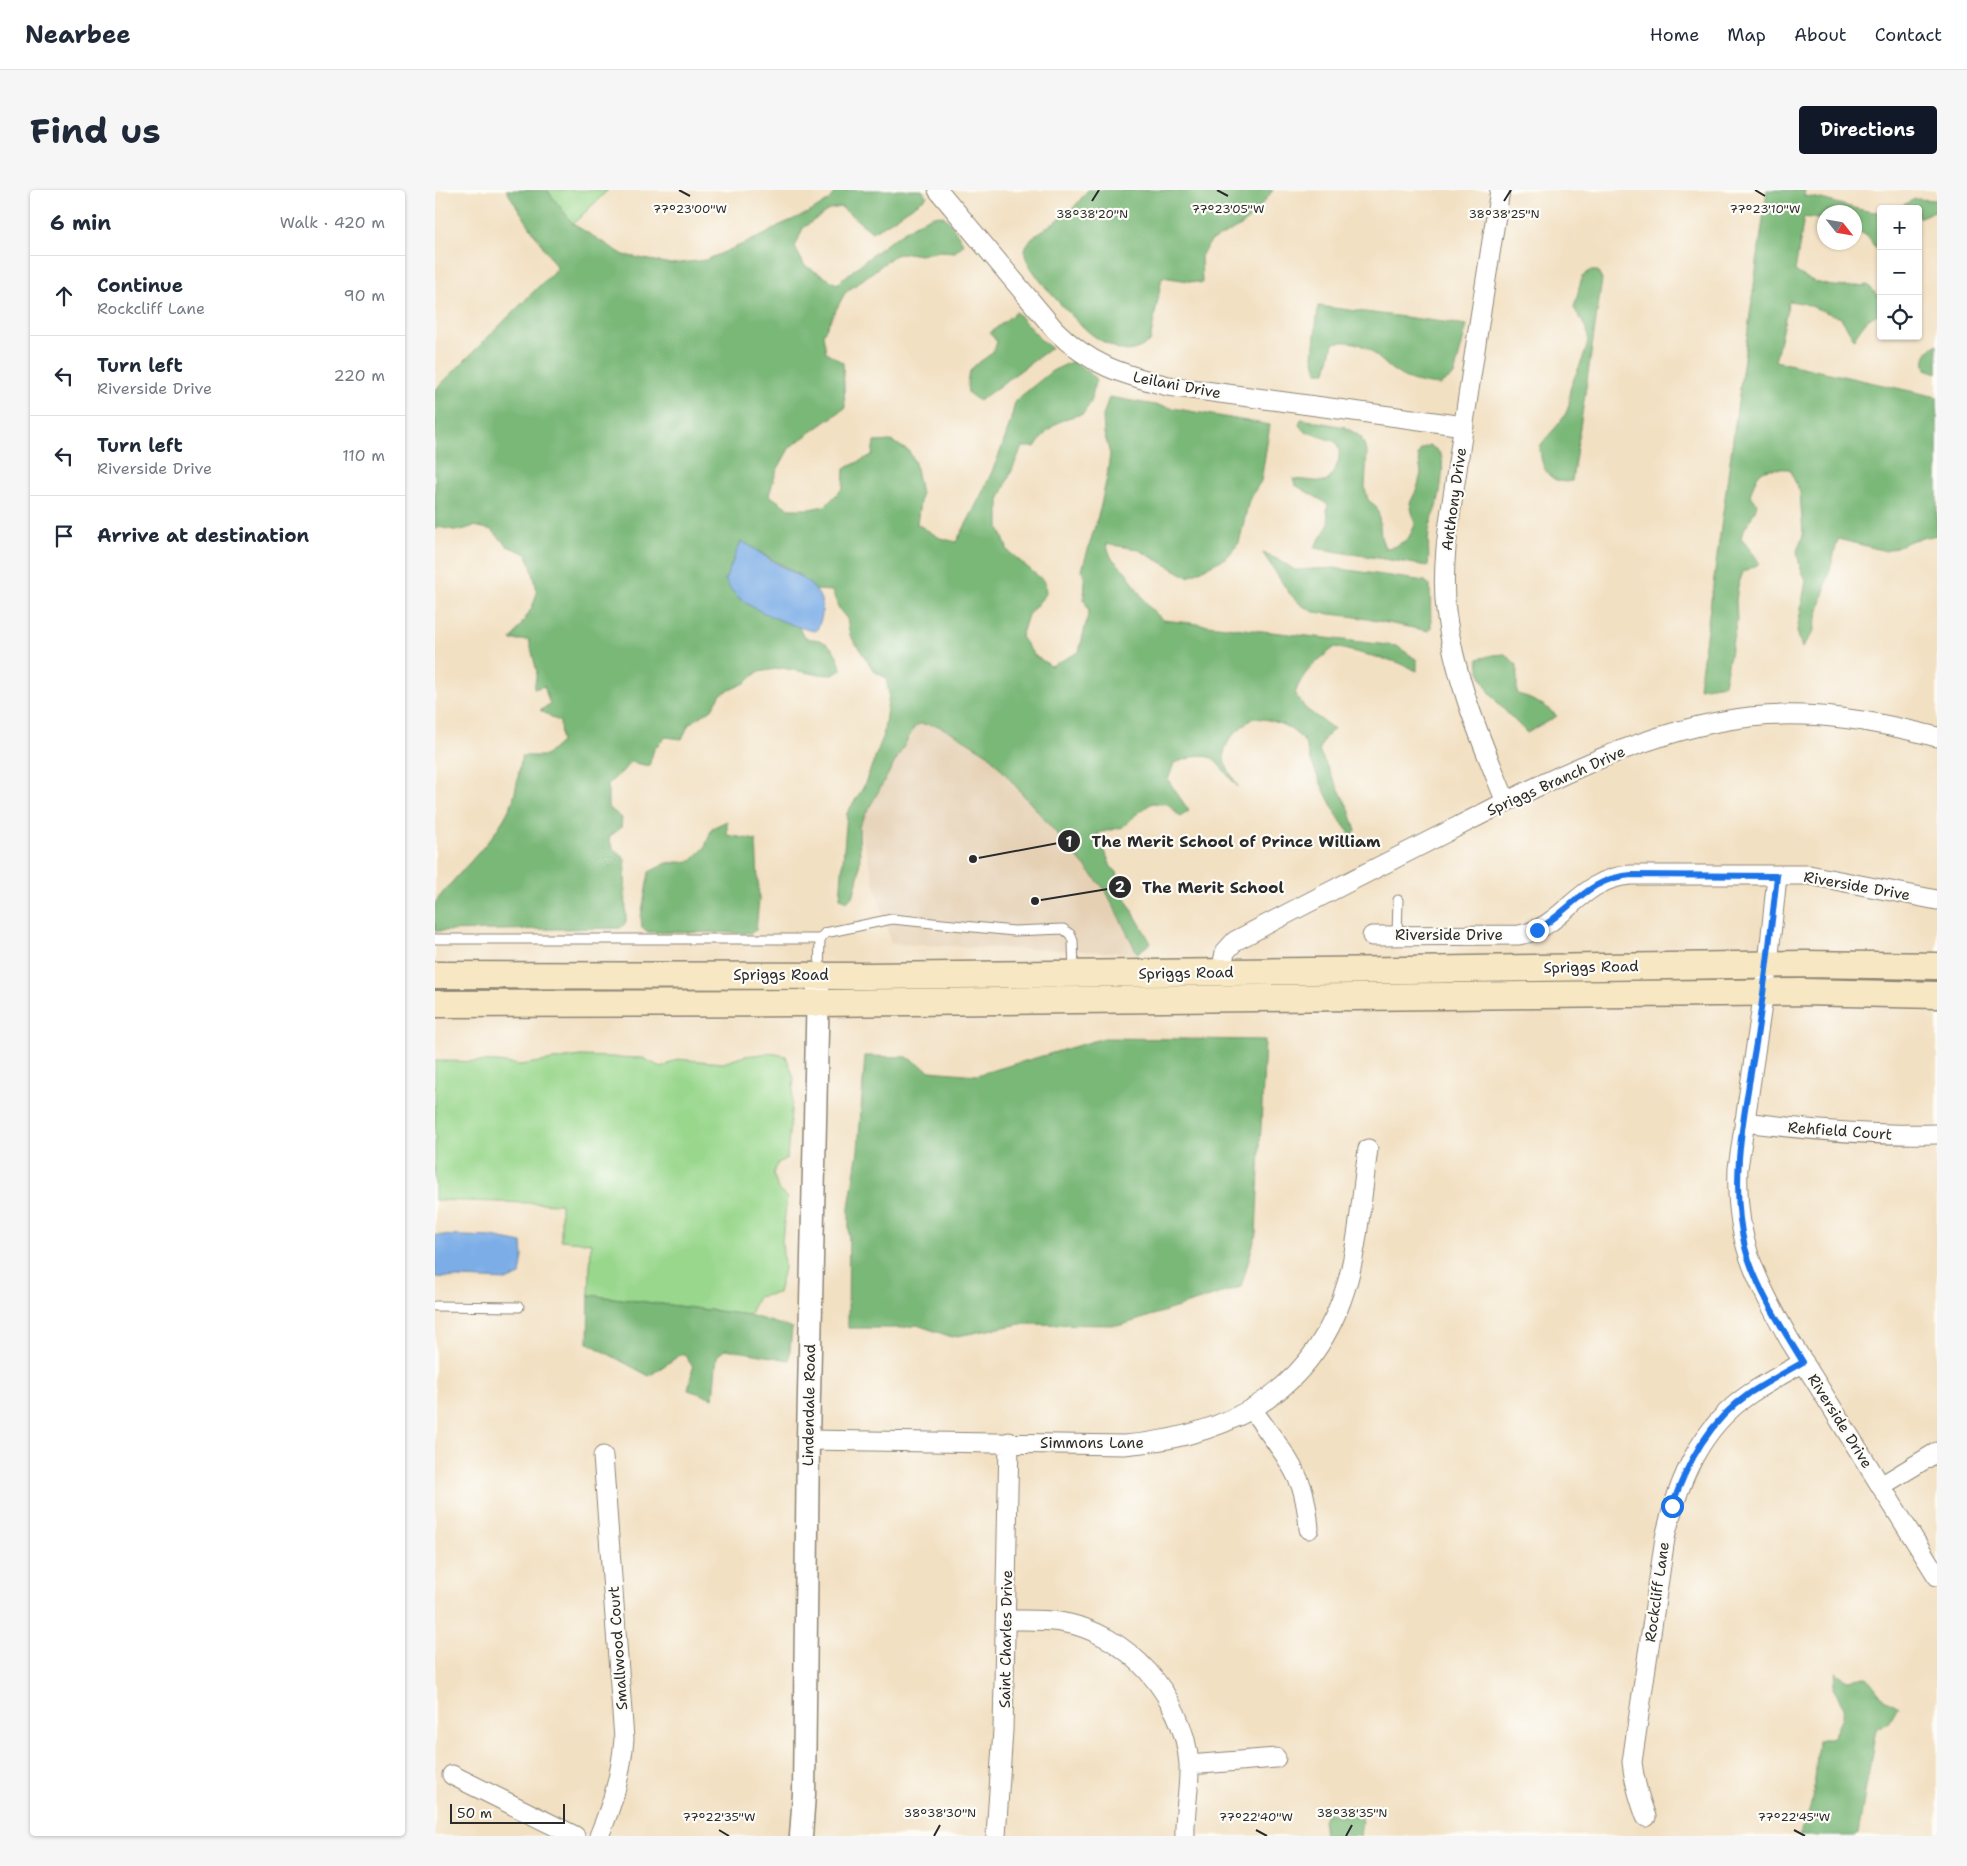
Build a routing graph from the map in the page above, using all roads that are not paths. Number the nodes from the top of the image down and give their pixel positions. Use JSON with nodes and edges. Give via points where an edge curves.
{"nodes":[{"id":1,"x":938,"y":190,"type":"edge"},
{"id":2,"x":1500,"y":190,"type":"edge"},
{"id":3,"x":1464,"y":426,"type":"junction"},
{"id":4,"x":1937,"y":737,"type":"edge"},
{"id":5,"x":1506,"y":802,"type":"junction"},
{"id":6,"x":1777,"y":876,"type":"junction"},
{"id":7,"x":1398,"y":900,"type":"dead end"},
{"id":8,"x":1937,"y":900,"type":"edge"},
{"id":9,"x":1372,"y":936,"type":"dead end"},
{"id":10,"x":1397,"y":936,"type":"junction"},
{"id":11,"x":435,"y":939,"type":"edge"},
{"id":12,"x":820,"y":939,"type":"junction"},
{"id":13,"x":1768,"y":964,"type":"junction"},
{"id":14,"x":1937,"y":966,"type":"edge"},
{"id":15,"x":1221,"y":973,"type":"junction"},
{"id":16,"x":435,"y":974,"type":"edge"},
{"id":17,"x":1073,"y":974,"type":"junction"},
{"id":18,"x":819,"y":975,"type":"junction"},
{"id":19,"x":1764,"y":993,"type":"junction"},
{"id":20,"x":1937,"y":995,"type":"edge"},
{"id":21,"x":818,"y":1003,"type":"junction"},
{"id":22,"x":435,"y":1004,"type":"edge"},
{"id":23,"x":1744,"y":1122,"type":"junction"},
{"id":24,"x":1937,"y":1134,"type":"edge"},
{"id":25,"x":1368,"y":1149,"type":"dead end"},
{"id":26,"x":435,"y":1306,"type":"edge"},
{"id":27,"x":519,"y":1307,"type":"dead end"},
{"id":28,"x":1803,"y":1362,"type":"junction"},
{"id":29,"x":1252,"y":1409,"type":"junction"},
{"id":30,"x":808,"y":1440,"type":"junction"},
{"id":31,"x":1009,"y":1442,"type":"junction"},
{"id":32,"x":1937,"y":1452,"type":"edge"},
{"id":33,"x":603,"y":1456,"type":"dead end"},
{"id":34,"x":1881,"y":1486,"type":"junction"},
{"id":35,"x":1309,"y":1529,"type":"dead end"},
{"id":36,"x":1937,"y":1576,"type":"edge"},
{"id":37,"x":1007,"y":1620,"type":"junction"},
{"id":38,"x":1276,"y":1758,"type":"dead end"},
{"id":39,"x":1189,"y":1765,"type":"junction"},
{"id":40,"x":452,"y":1775,"type":"dead end"},
{"id":41,"x":1646,"y":1816,"type":"dead end"},
{"id":42,"x":575,"y":1836,"type":"edge"},
{"id":43,"x":599,"y":1836,"type":"edge"},
{"id":44,"x":801,"y":1836,"type":"edge"},
{"id":45,"x":997,"y":1836,"type":"edge"},
{"id":46,"x":1185,"y":1836,"type":"edge"}],
"edges":[{"from":1,"to":3,"type":"street","name":"Leilani Drive","via":[[1071,347],[1105,367],[1168,386]]},
{"from":2,"to":3,"type":"street","name":"Anthony Drive"},
{"from":3,"to":5,"type":"street","name":"Anthony Drive","via":[[1447,546],[1446,610],[1460,681]]},
{"from":4,"to":5,"type":"street","name":"Spriggs Branch Drive","via":[[1863,720],[1823,715],[1750,717],[1675,733],[1624,750]]},
{"from":5,"to":15,"type":"street","name":"Spriggs Branch Drive","via":[[1235,941],[1225,952]]},
{"from":6,"to":8,"type":"street","name":"Riverside Drive","via":[[1817,876]]},
{"from":6,"to":10,"type":"street","name":"Riverside Drive","via":[[1622,876],[1591,887],[1552,921],[1528,934]]},
{"from":6,"to":13,"type":"street","name":"Riverside Drive"},
{"from":7,"to":10,"type":"lane"},
{"from":9,"to":10,"type":"street","name":"Riverside Drive"},
{"from":11,"to":12,"type":"lane"},
{"from":12,"to":17,"type":"lane","via":[[825,933],[892,919],[1014,931],[1063,929],[1073,941]]},
{"from":12,"to":18,"type":"lane"},
{"from":13,"to":14,"type":"main road","name":"Spriggs Road"},
{"from":13,"to":15,"type":"main road","name":"Spriggs Road"},
{"from":13,"to":19,"type":"street","name":"Riverside Drive"},
{"from":15,"to":17,"type":"main road","name":"Spriggs Road"},
{"from":16,"to":18,"type":"main road","name":"Spriggs Road"},
{"from":17,"to":18,"type":"main road","name":"Spriggs Road"},
{"from":18,"to":21,"type":"street","name":"Lindendale Road"},
{"from":19,"to":20,"type":"main road","name":"Spriggs Road"},
{"from":19,"to":21,"type":"main road","name":"Spriggs Road"},
{"from":19,"to":23,"type":"street","name":"Riverside Drive"},
{"from":21,"to":22,"type":"main road","name":"Spriggs Road"},
{"from":21,"to":30,"type":"street","name":"Lindendale Road"},
{"from":23,"to":24,"type":"street","name":"Rehfield Court","via":[[1847,1133]]},
{"from":23,"to":28,"type":"street","name":"Riverside Drive","via":[[1737,1190],[1746,1250],[1768,1300]]},
{"from":25,"to":29,"type":"street","name":"Simmons Lane","via":[[1353,1261],[1337,1311],[1310,1358],[1291,1379]]},
{"from":26,"to":27,"type":"lane"},
{"from":28,"to":34,"type":"street","name":"Riverside Drive"},
{"from":28,"to":41,"type":"street","name":"Rockcliff Lane","via":[[1750,1393],[1711,1428],[1683,1476],[1672,1506],[1633,1762],[1633,1778]]},
{"from":29,"to":31,"type":"street","name":"Simmons Lane","via":[[1206,1429],[1155,1442],[1124,1445]]},
{"from":29,"to":35,"type":"street","via":[[1295,1472],[1307,1508]]},
{"from":30,"to":31,"type":"street","name":"Simmons Lane"},
{"from":30,"to":44,"type":"street","name":"Lindendale Road","via":[[805,1755]]},
{"from":31,"to":37,"type":"street","name":"Saint Charles Drive"},
{"from":32,"to":34,"type":"street"},
{"from":33,"to":43,"type":"street","name":"Smallwood Court","via":[[624,1739],[617,1786]]},
{"from":34,"to":36,"type":"street","name":"Riverside Drive"},
{"from":37,"to":39,"type":"street","via":[[1037,1619],[1083,1628],[1129,1654],[1159,1684],[1173,1708],[1182,1730]]},
{"from":37,"to":45,"type":"street","name":"Saint Charles Drive"},
{"from":38,"to":39,"type":"street"},
{"from":39,"to":46,"type":"street"},
{"from":40,"to":42,"type":"street"}]}
